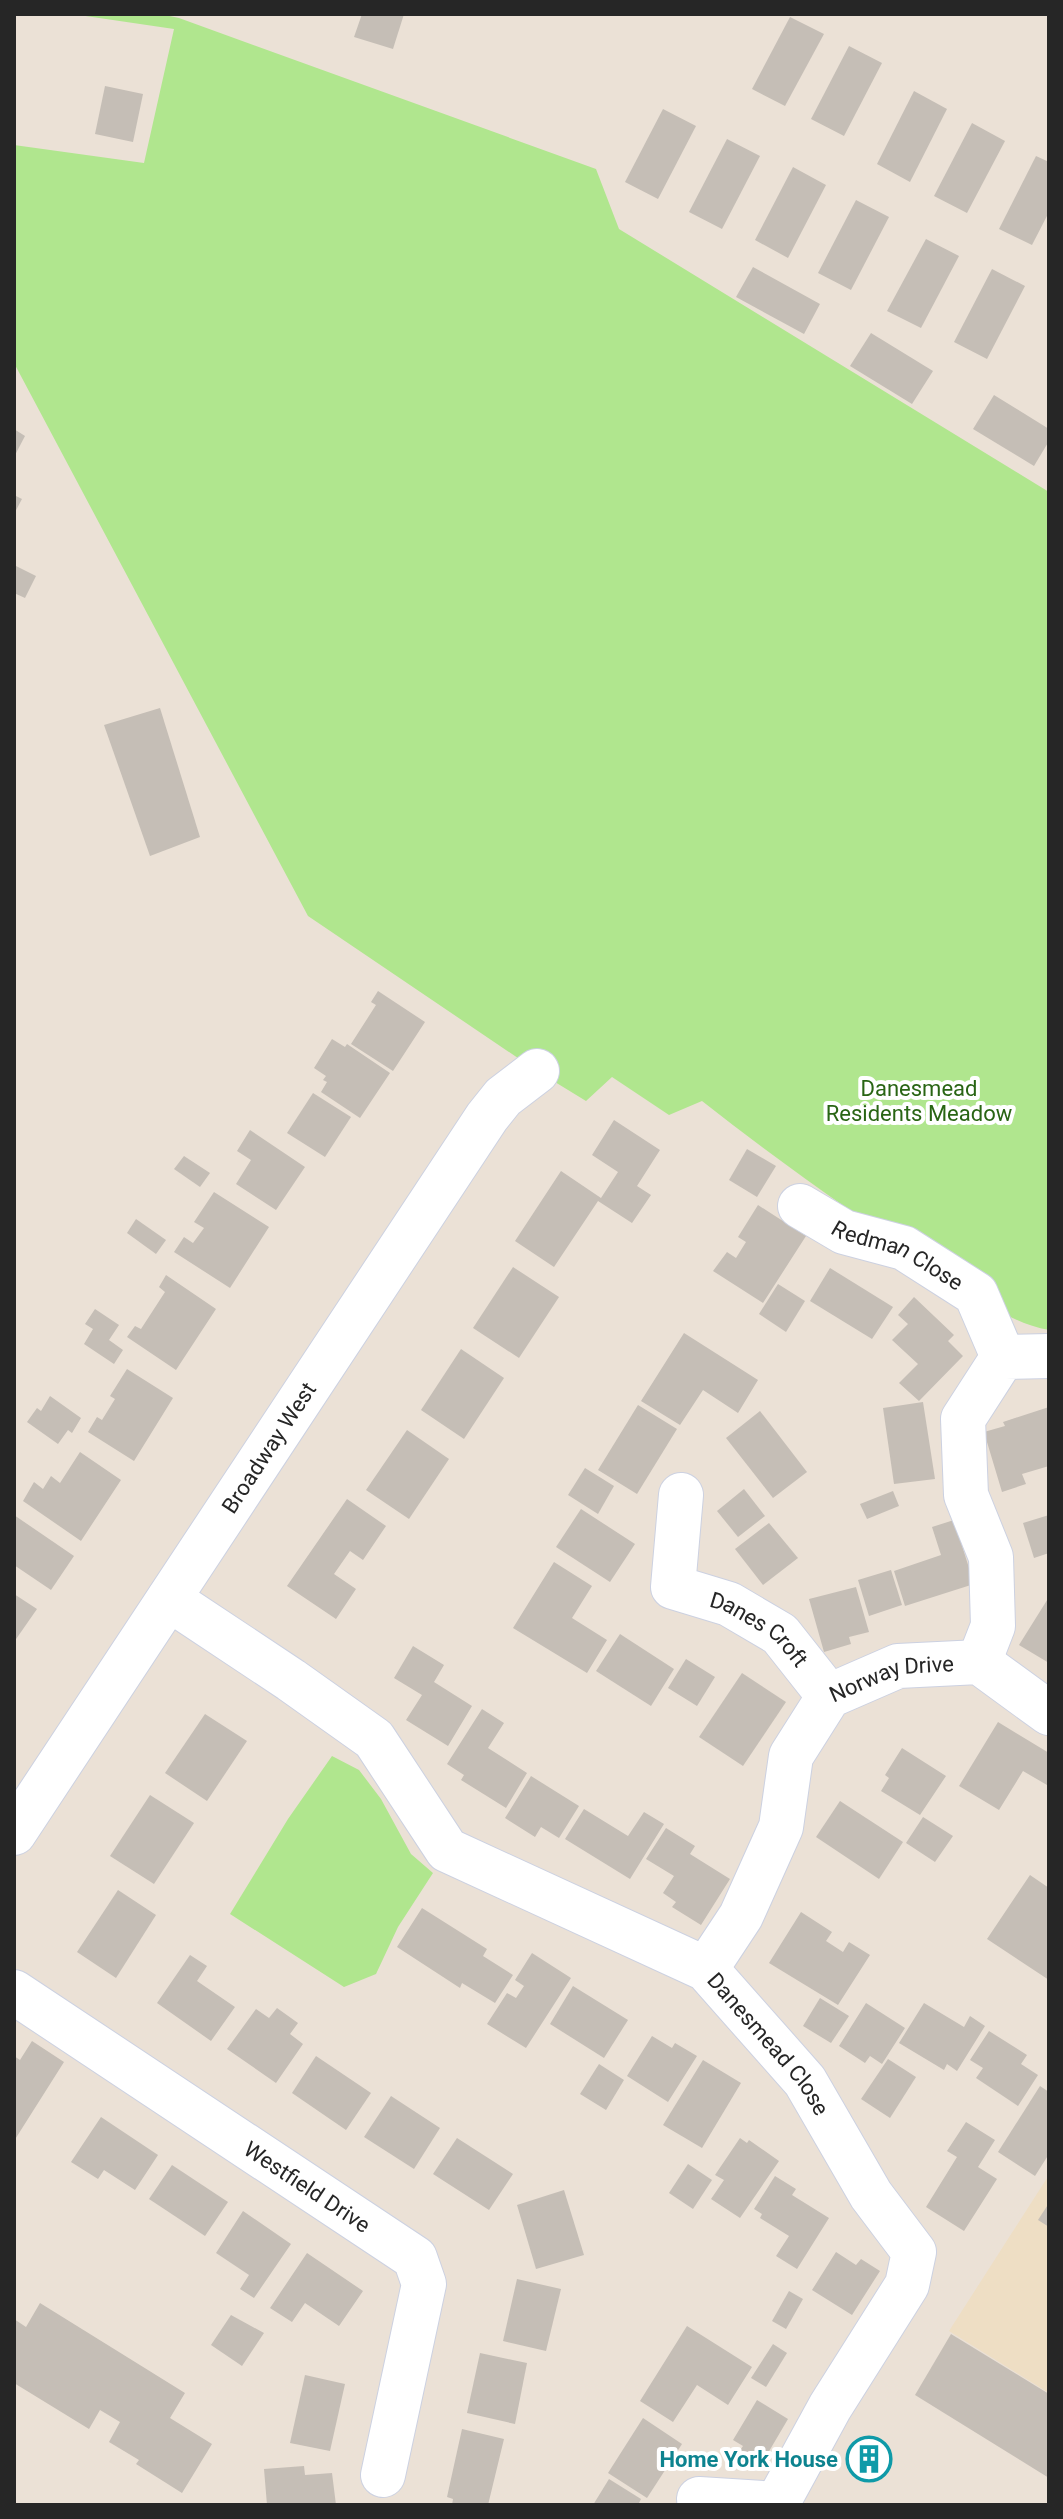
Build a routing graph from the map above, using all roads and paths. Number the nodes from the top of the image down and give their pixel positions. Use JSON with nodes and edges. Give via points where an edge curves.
{"nodes":[{"id":1,"x":537,"y":1071,"type":"dead end"},
{"id":2,"x":800,"y":1206,"type":"dead end"},
{"id":3,"x":1049,"y":1356,"type":"edge"},
{"id":4,"x":1003,"y":1357,"type":"junction"},
{"id":5,"x":681,"y":1495,"type":"dead end"},
{"id":6,"x":169,"y":1599,"type":"junction"},
{"id":7,"x":979,"y":1662,"type":"junction"},
{"id":8,"x":829,"y":1696,"type":"junction"},
{"id":9,"x":1049,"y":1713,"type":"edge"},
{"id":10,"x":14,"y":1833,"type":"edge"},
{"id":11,"x":706,"y":1969,"type":"junction"},
{"id":12,"x":14,"y":1992,"type":"edge"},
{"id":13,"x":383,"y":2475,"type":"dead end"},
{"id":14,"x":699,"y":2499,"type":"dead end"}],
"edges":[{"from":1,"to":6,"type":"street","name":"Broadway West","via":[[487,1117]]},
{"from":2,"to":4,"type":"street","name":"Redman Close","via":[[844,1232],[904,1248],[976,1294]]},
{"from":3,"to":4,"type":"street"},
{"from":4,"to":7,"type":"street","via":[[963,1419],[966,1495],[991,1557],[993,1626]]},
{"from":5,"to":8,"type":"street","name":"Danes Croft","via":[[661,1590],[729,1604],[780,1634]]},
{"from":6,"to":10,"type":"street","name":"Broadway West"},
{"from":6,"to":11,"type":"street","name":"Danesmead Close","via":[[374,1739],[447,1850]]},
{"from":7,"to":8,"type":"street","name":"Norway Drive","via":[[898,1666]]},
{"from":7,"to":9,"type":"street","name":"Norway Drive"},
{"from":8,"to":11,"type":"street","name":"Norway Drive","via":[[791,1756],[781,1827],[741,1916]]},
{"from":11,"to":14,"type":"street","name":"Danesmead Close","via":[[805,2081],[871,2195],[914,2252],[907,2285],[777,2504]]},
{"from":12,"to":13,"type":"street","name":"Westfield Drive","via":[[415,2258],[424,2284]]}]}
